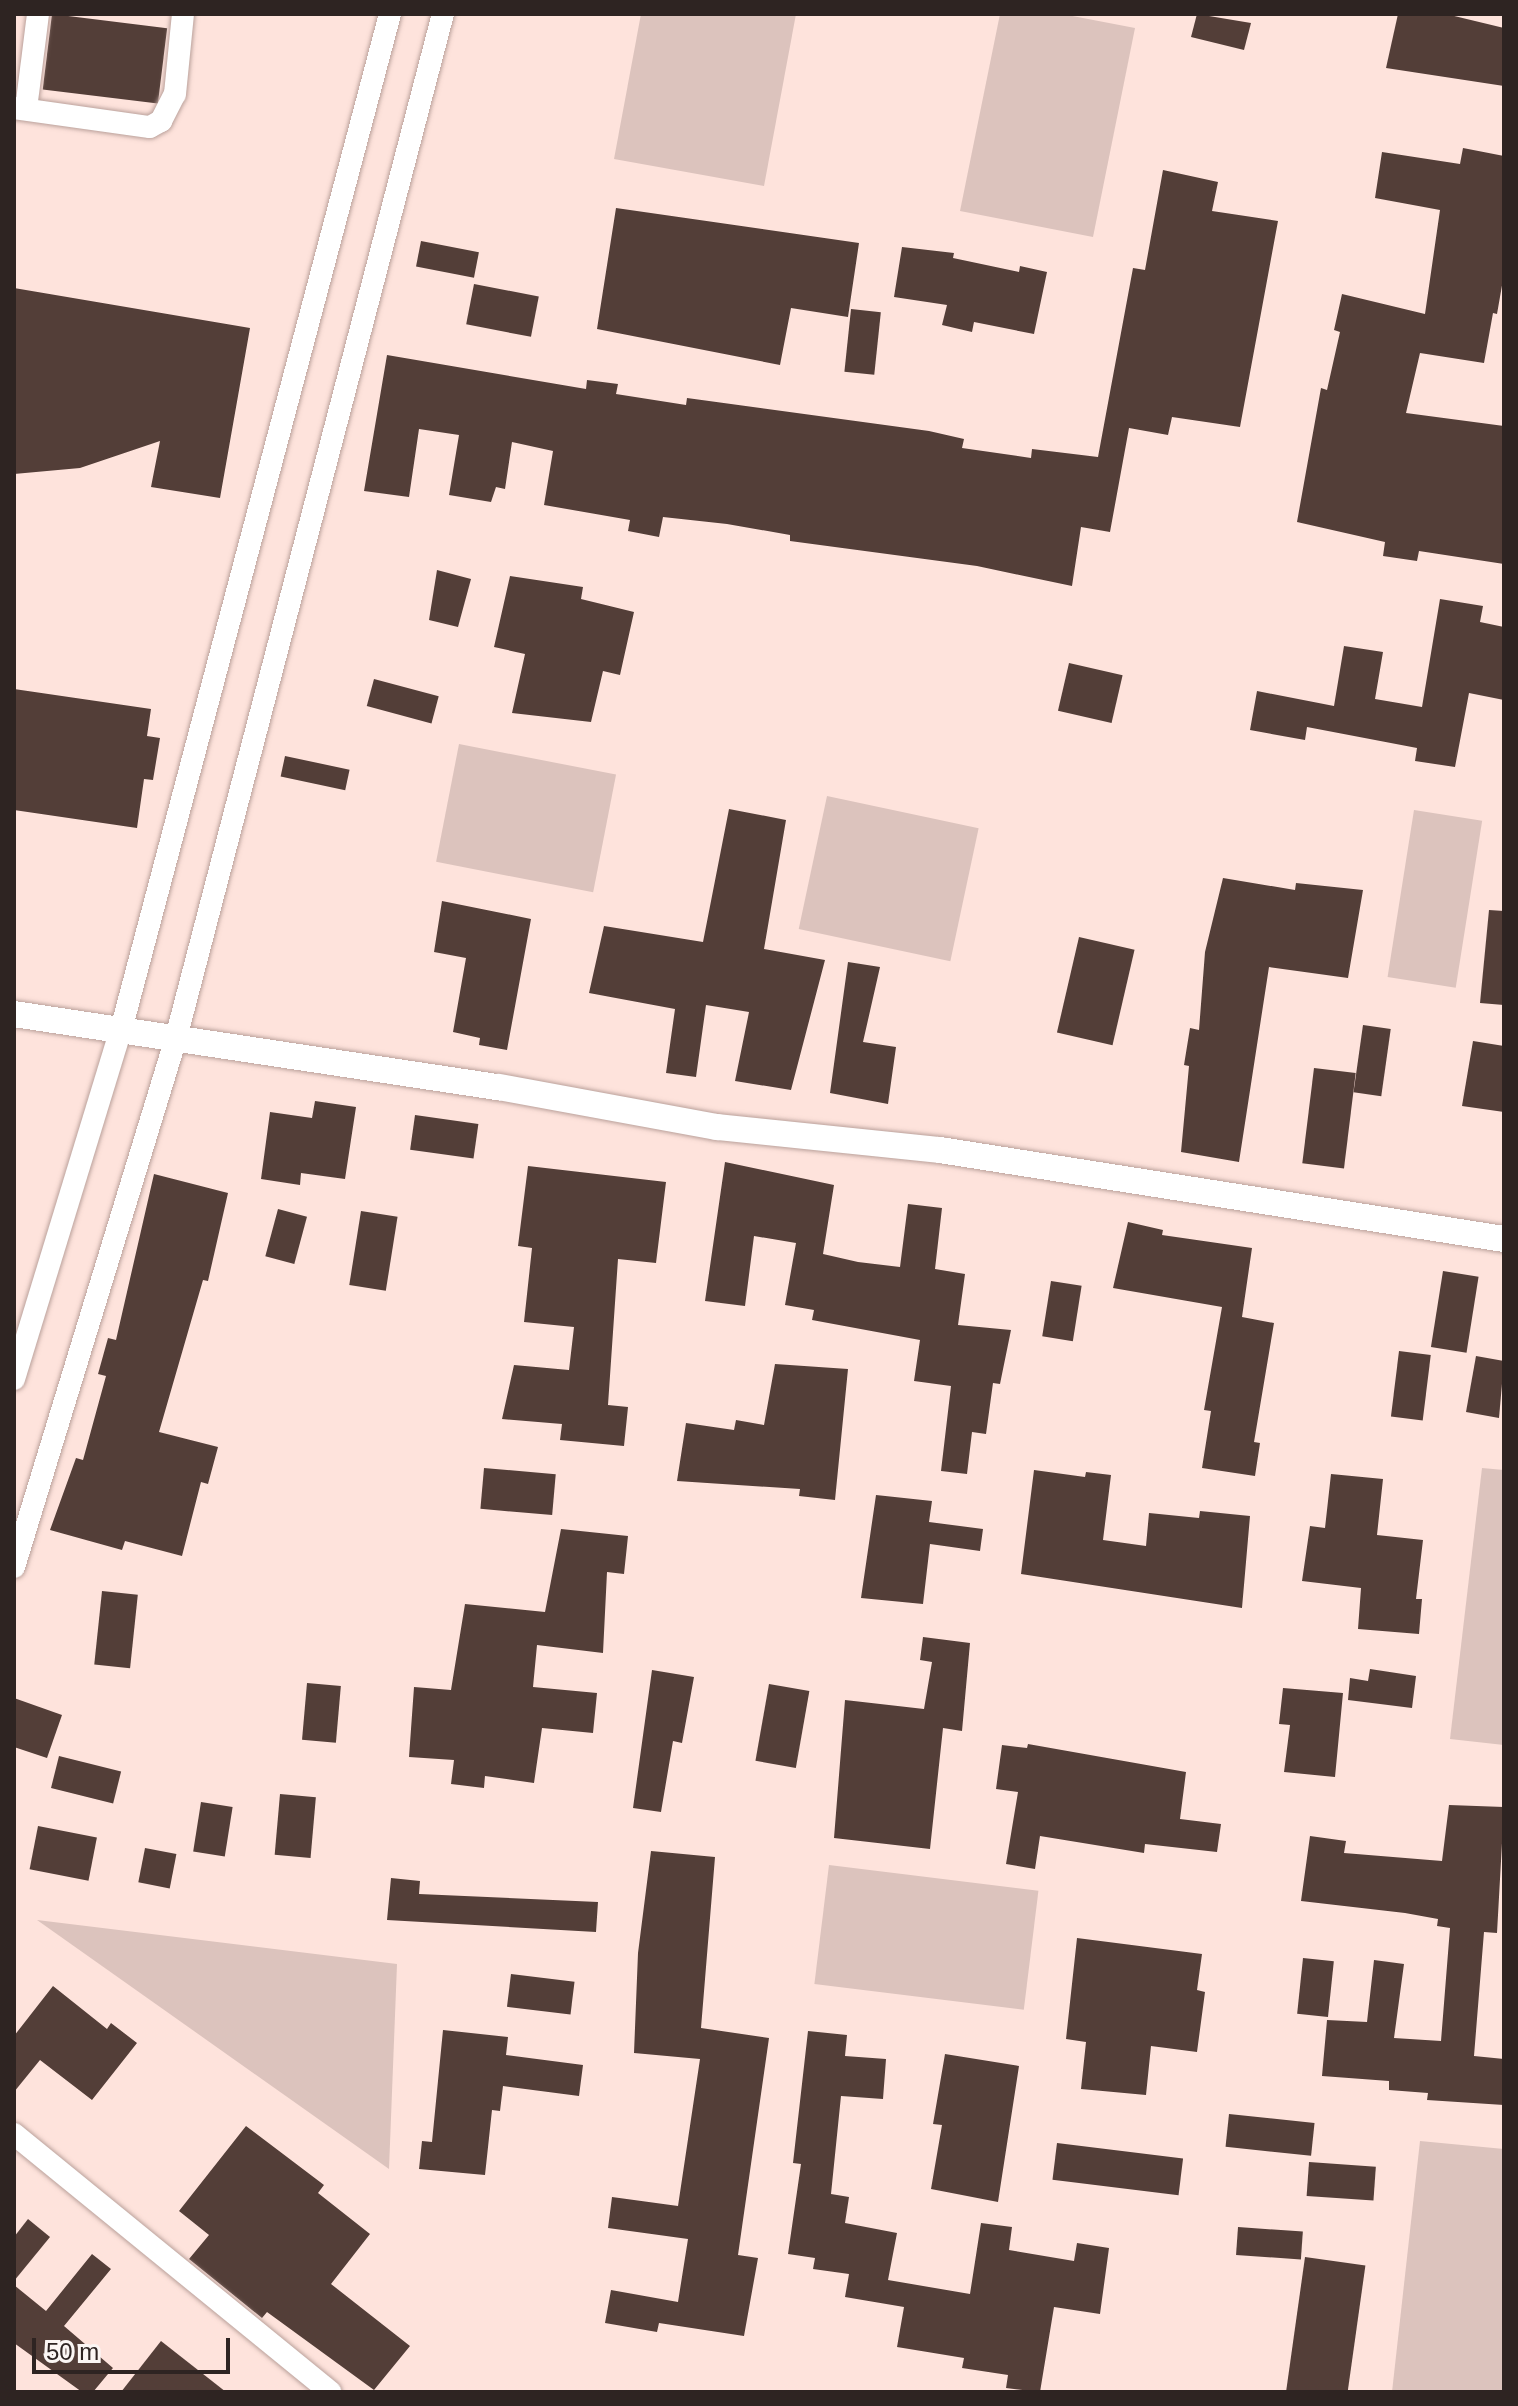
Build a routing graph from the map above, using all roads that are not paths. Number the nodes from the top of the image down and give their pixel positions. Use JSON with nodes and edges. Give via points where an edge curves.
{"nodes":[{"id":1,"x":38,"y":14,"type":"edge"},
{"id":2,"x":183,"y":14,"type":"edge"},
{"id":3,"x":390,"y":14,"type":"edge"},
{"id":4,"x":443,"y":14,"type":"edge"},
{"id":5,"x":20,"y":108,"type":"edge"},
{"id":6,"x":14,"y":1014,"type":"edge"},
{"id":7,"x":121,"y":1030,"type":"junction"},
{"id":8,"x":176,"y":1038,"type":"junction"},
{"id":9,"x":1504,"y":1239,"type":"edge"},
{"id":10,"x":14,"y":1379,"type":"edge"},
{"id":11,"x":19,"y":1536,"type":"edge"},
{"id":12,"x":14,"y":1567,"type":"edge"},
{"id":13,"x":14,"y":2134,"type":"edge"},
{"id":14,"x":330,"y":2392,"type":"edge"}],
"edges":[{"from":1,"to":5,"type":"street"},
{"from":2,"to":5,"type":"street","via":[[175,94],[161,121],[150,127]]},
{"from":3,"to":7,"type":"street"},
{"from":4,"to":8,"type":"street"},
{"from":6,"to":7,"type":"street"},
{"from":7,"to":8,"type":"street"},
{"from":7,"to":10,"type":"street"},
{"from":8,"to":9,"type":"street","via":[[717,1127],[940,1150]]},
{"from":8,"to":11,"type":"street"},
{"from":11,"to":12,"type":"street"},
{"from":13,"to":14,"type":"street"}]}
